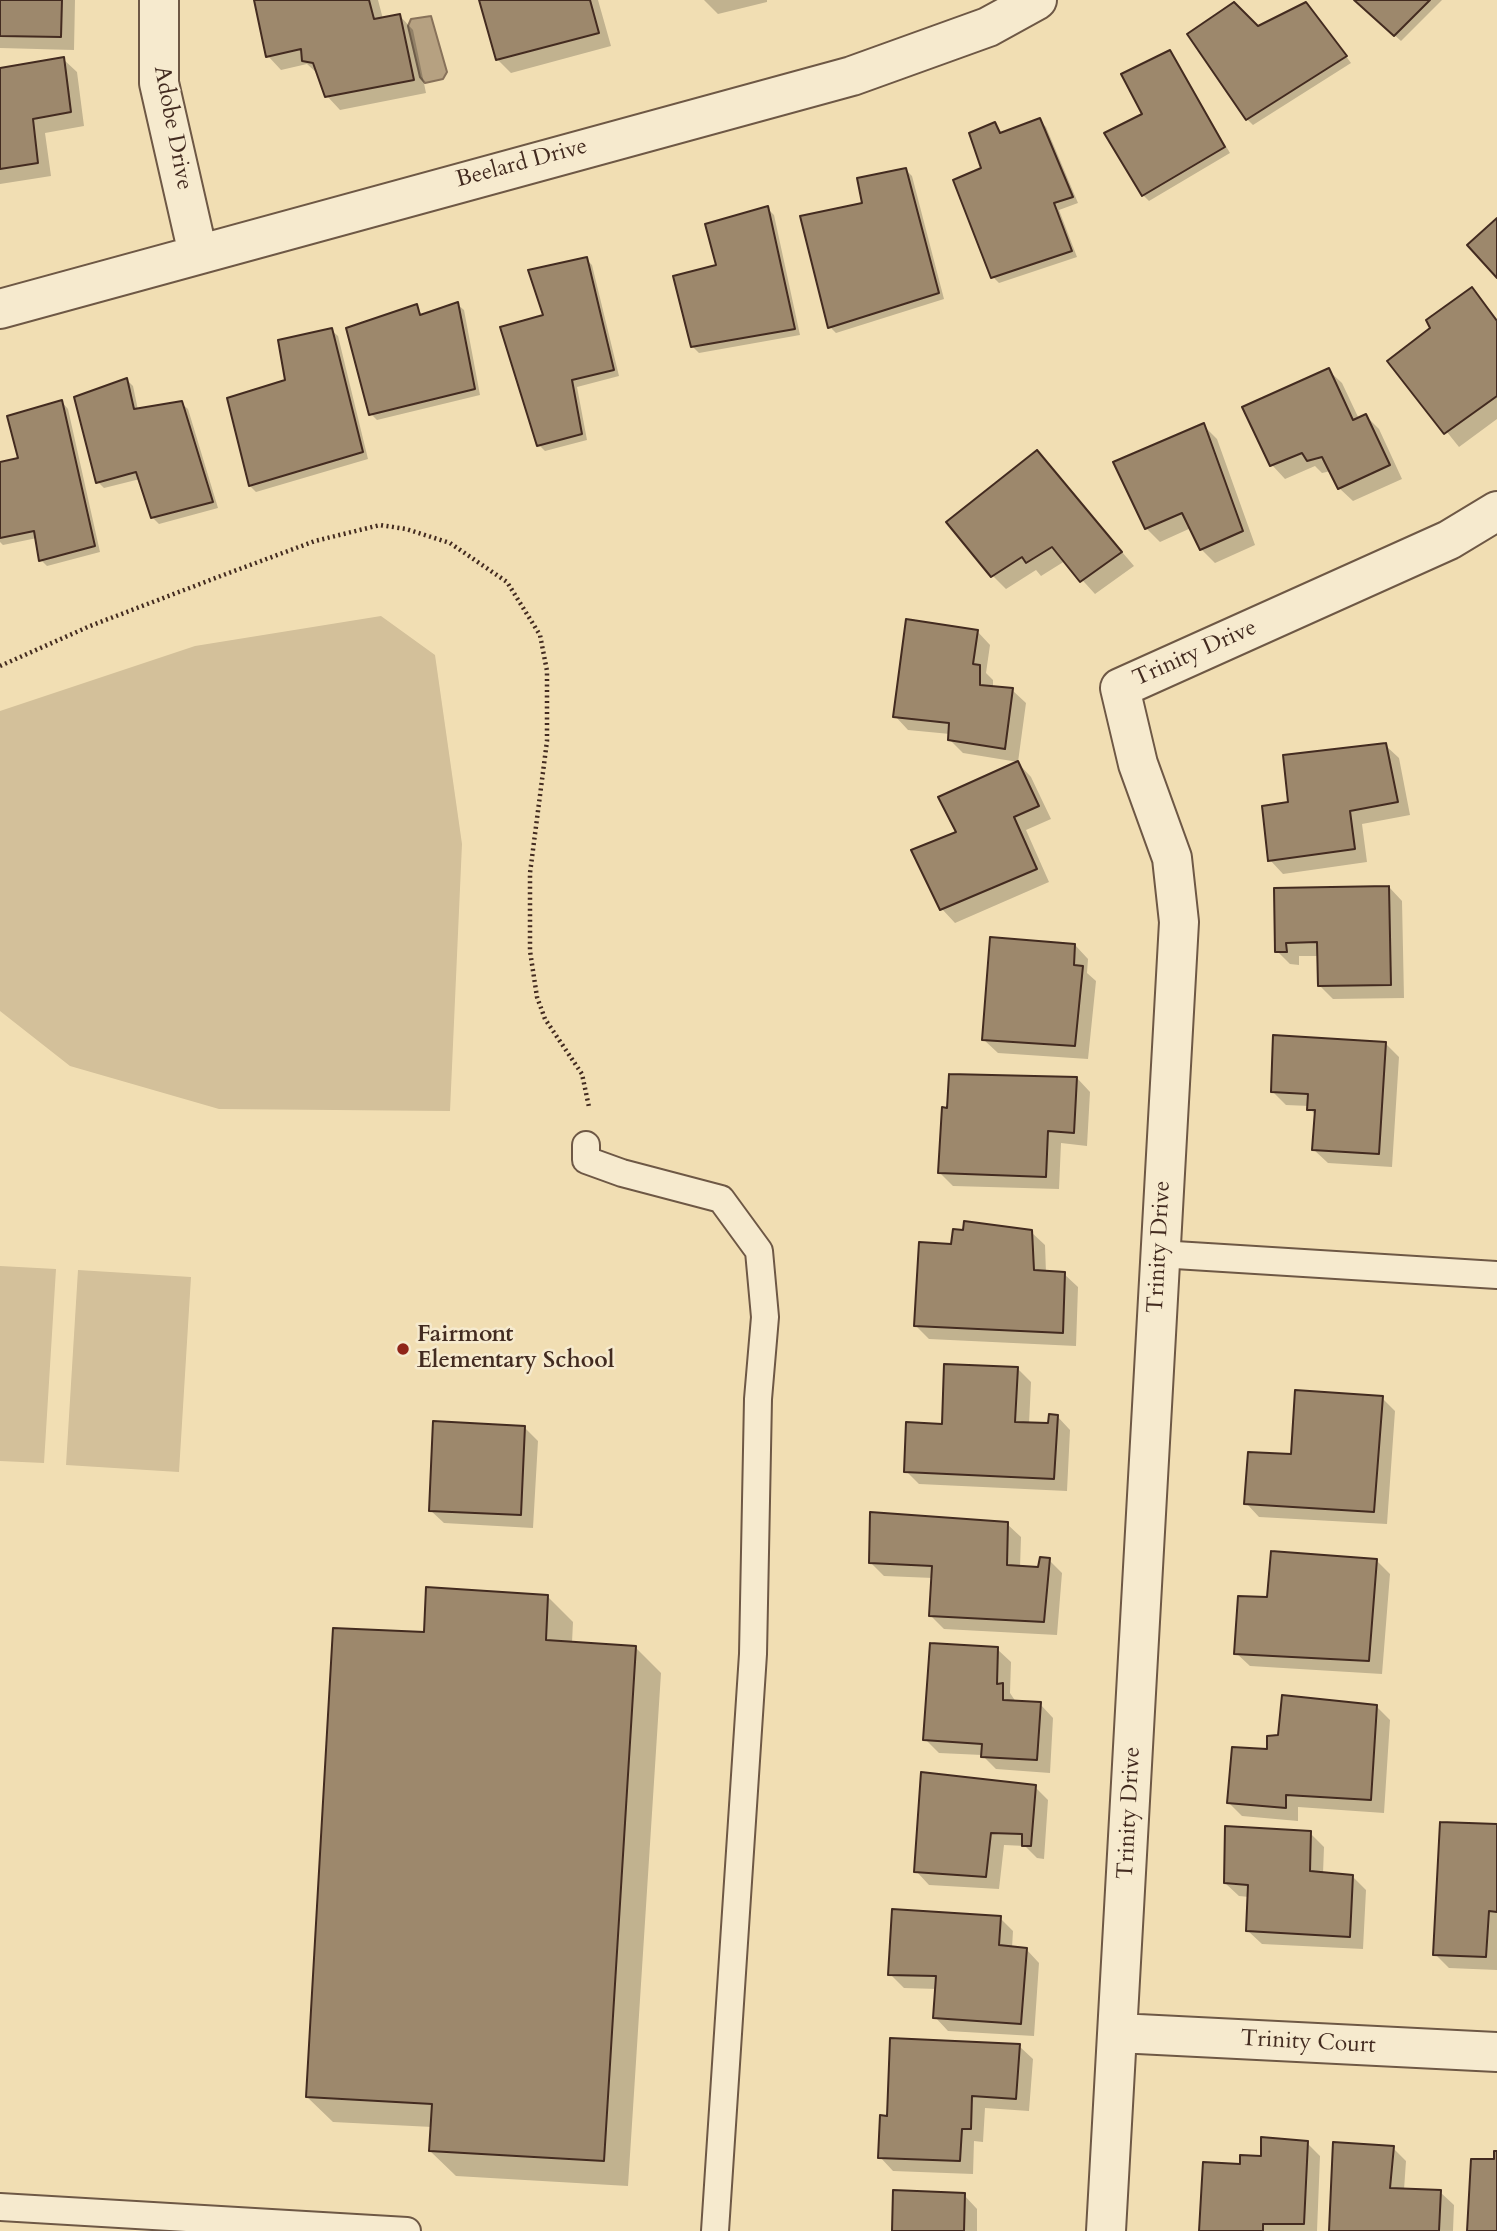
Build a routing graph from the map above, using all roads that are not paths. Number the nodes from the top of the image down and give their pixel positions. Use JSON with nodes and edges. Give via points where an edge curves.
{"nodes":[{"id":1,"x":159,"y":0,"type":"edge"},
{"id":2,"x":1037,"y":0,"type":"edge"},
{"id":3,"x":198,"y":254,"type":"junction"},
{"id":4,"x":0,"y":309,"type":"edge"},
{"id":5,"x":1497,"y":511,"type":"edge"},
{"id":6,"x":586,"y":1145,"type":"road end"},
{"id":7,"x":1159,"y":1254,"type":"junction"},
{"id":8,"x":1497,"y":1275,"type":"edge"},
{"id":9,"x":1118,"y":2033,"type":"junction"},
{"id":10,"x":1497,"y":2052,"type":"edge"},
{"id":11,"x":0,"y":2207,"type":"edge"},
{"id":12,"x":407,"y":2231,"type":"edge"},
{"id":13,"x":715,"y":2231,"type":"edge"},
{"id":14,"x":1106,"y":2231,"type":"edge"}],
"edges":[{"from":1,"to":3,"type":"street","name":"Adobe Drive","via":[[159,83]]},
{"from":2,"to":3,"type":"street","name":"Beelard Drive","via":[[988,27],[852,76]]},
{"from":3,"to":4,"type":"street","name":"Beelard Drive"},
{"from":5,"to":7,"type":"street","name":"Trinity Drive","via":[[1449,540],[1120,688],[1138,764],[1172,858],[1179,922]]},
{"from":6,"to":13,"type":"lane","via":[[586,1160],[720,1199],[759,1251],[765,1317],[758,1399],[753,1654]]},
{"from":7,"to":8,"type":"lane"},
{"from":7,"to":9,"type":"street","name":"Trinity Drive"},
{"from":9,"to":10,"type":"street","name":"Trinity Court"},
{"from":9,"to":14,"type":"street","name":"Trinity Drive"},
{"from":11,"to":12,"type":"lane"}]}
